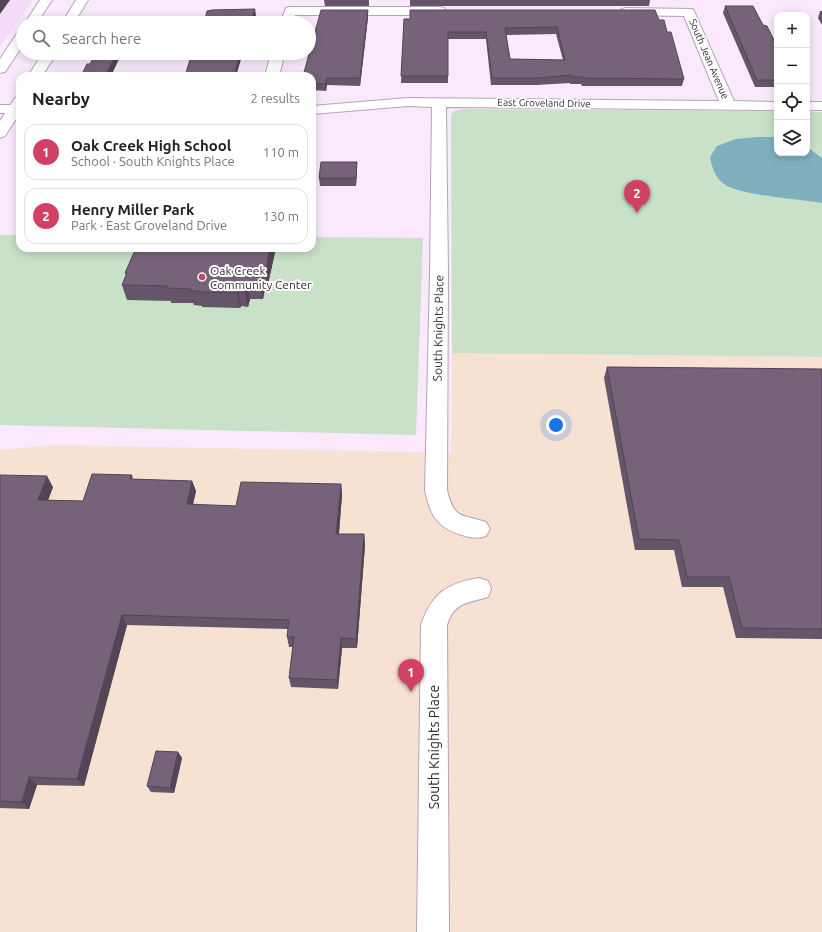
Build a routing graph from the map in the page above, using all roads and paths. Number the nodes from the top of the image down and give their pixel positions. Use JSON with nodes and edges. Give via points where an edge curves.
{"nodes":[{"id":1,"x":46,"y":0,"type":"edge"},
{"id":2,"x":82,"y":0,"type":"edge"},
{"id":3,"x":449,"y":11,"type":"edge"},
{"id":4,"x":616,"y":12,"type":"edge"},
{"id":5,"x":36,"y":16,"type":"edge"},
{"id":6,"x":72,"y":16,"type":"edge"},
{"id":7,"x":315,"y":16,"type":"edge"},
{"id":8,"x":16,"y":45,"type":"edge"},
{"id":9,"x":46,"y":60,"type":"edge"},
{"id":10,"x":276,"y":60,"type":"edge"},
{"id":11,"x":0,"y":69,"type":"edge"},
{"id":12,"x":38,"y":72,"type":"edge"},
{"id":13,"x":273,"y":72,"type":"edge"},
{"id":14,"x":439,"y":102,"type":"junction"},
{"id":15,"x":728,"y":105,"type":"junction"},
{"id":16,"x":16,"y":106,"type":"edge"},
{"id":17,"x":774,"y":106,"type":"edge"},
{"id":18,"x":810,"y":106,"type":"edge"},
{"id":19,"x":822,"y":106,"type":"edge"},
{"id":20,"x":0,"y":109,"type":"edge"},
{"id":21,"x":16,"y":109,"type":"edge"},
{"id":22,"x":316,"y":110,"type":"edge"},
{"id":23,"x":0,"y":133,"type":"edge"},
{"id":24,"x":478,"y":529,"type":"dead end"},
{"id":25,"x":479,"y":589,"type":"dead end"},
{"id":26,"x":433,"y":932,"type":"edge"}],
"edges":[{"from":1,"to":5,"type":"street"},
{"from":2,"to":6,"type":"street"},
{"from":3,"to":7,"type":"street"},
{"from":4,"to":15,"type":"street","name":"South Jean Avenue","via":[[689,12]]},
{"from":8,"to":11,"type":"street"},
{"from":9,"to":12,"type":"street"},
{"from":10,"to":13,"type":"street"},
{"from":14,"to":15,"type":"street","name":"East Groveland Drive"},
{"from":14,"to":22,"type":"street","name":"East Groveland Drive"},
{"from":14,"to":24,"type":"street","name":"South Knights Place","via":[[436,490],[439,508],[449,520],[463,527]]},
{"from":15,"to":17,"type":"street","name":"East Groveland Drive"},
{"from":16,"to":20,"type":"street"},
{"from":18,"to":19,"type":"street"},
{"from":21,"to":23,"type":"street"},
{"from":25,"to":26,"type":"street","name":"South Knights Place","via":[[464,590],[450,599],[438,611],[434,625]]}]}
